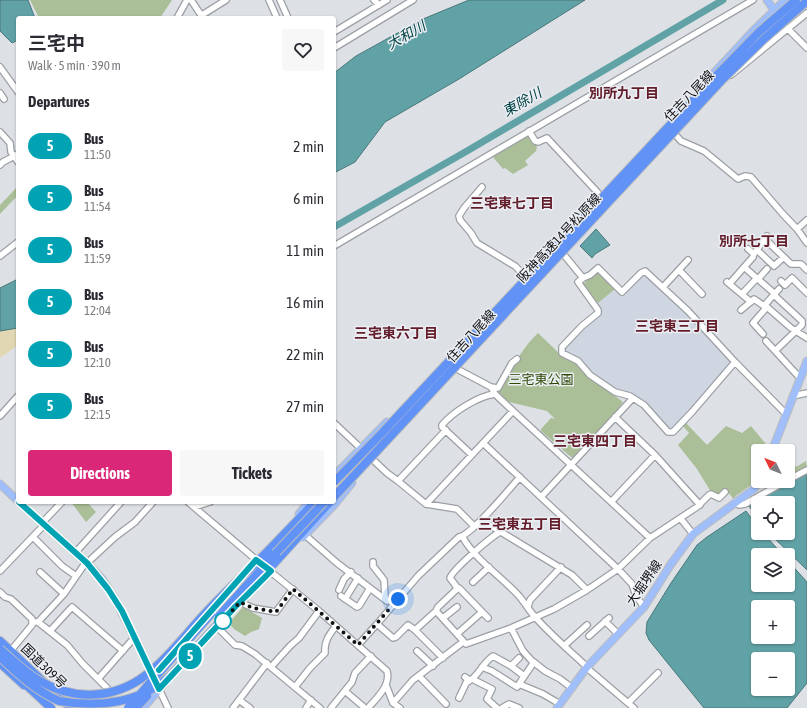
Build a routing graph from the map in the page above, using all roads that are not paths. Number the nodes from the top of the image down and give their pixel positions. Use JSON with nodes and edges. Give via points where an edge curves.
{"nodes":[{"id":1,"x":187,"y":0,"type":"edge"},
{"id":2,"x":191,"y":0,"type":"edge"},
{"id":3,"x":226,"y":0,"type":"edge"},
{"id":4,"x":269,"y":0,"type":"edge"},
{"id":5,"x":280,"y":0,"type":"edge"},
{"id":6,"x":374,"y":0,"type":"edge"},
{"id":7,"x":387,"y":0,"type":"edge"},
{"id":8,"x":413,"y":0,"type":"edge"},
{"id":9,"x":753,"y":0,"type":"edge"},
{"id":10,"x":767,"y":0,"type":"edge"},
{"id":11,"x":785,"y":0,"type":"edge"},
{"id":12,"x":788,"y":0,"type":"edge"},
{"id":13,"x":796,"y":0,"type":"edge"},
{"id":14,"x":807,"y":1,"type":"edge"},
{"id":15,"x":379,"y":5,"type":"junction"},
{"id":16,"x":807,"y":7,"type":"edge"},
{"id":17,"x":774,"y":10,"type":"junction"},
{"id":18,"x":807,"y":13,"type":"edge"},
{"id":19,"x":178,"y":16,"type":"edge"},
{"id":20,"x":202,"y":16,"type":"edge"},
{"id":21,"x":276,"y":16,"type":"edge"},
{"id":22,"x":287,"y":16,"type":"edge"},
{"id":23,"x":787,"y":27,"type":"junction"},
{"id":24,"x":336,"y":31,"type":"edge"},
{"id":25,"x":761,"y":36,"type":"junction"},
{"id":26,"x":336,"y":47,"type":"edge"},
{"id":27,"x":807,"y":48,"type":"edge"},
{"id":28,"x":0,"y":67,"type":"edge"},
{"id":29,"x":16,"y":89,"type":"edge"},
{"id":30,"x":0,"y":93,"type":"edge"},
{"id":31,"x":4,"y":99,"type":"dead end"},
{"id":32,"x":529,"y":131,"type":"junction"},
{"id":33,"x":672,"y":131,"type":"junction"},
{"id":34,"x":0,"y":132,"type":"edge"},
{"id":35,"x":16,"y":155,"type":"edge"},
{"id":36,"x":0,"y":165,"type":"edge"},
{"id":37,"x":482,"y":187,"type":"dead end"},
{"id":38,"x":600,"y":195,"type":"junction"},
{"id":39,"x":807,"y":220,"type":"edge"},
{"id":40,"x":797,"y":229,"type":"junction"},
{"id":41,"x":807,"y":243,"type":"edge"},
{"id":42,"x":16,"y":244,"type":"edge"},
{"id":43,"x":336,"y":245,"type":"edge"},
{"id":44,"x":554,"y":245,"type":"junction"},
{"id":45,"x":748,"y":250,"type":"dead end"},
{"id":46,"x":757,"y":250,"type":"junction"},
{"id":47,"x":563,"y":253,"type":"junction"},
{"id":48,"x":0,"y":256,"type":"edge"},
{"id":49,"x":753,"y":256,"type":"dead end"},
{"id":50,"x":784,"y":257,"type":"junction"},
{"id":51,"x":688,"y":260,"type":"dead end"},
{"id":52,"x":744,"y":267,"type":"junction"},
{"id":53,"x":767,"y":269,"type":"dead end"},
{"id":54,"x":679,"y":270,"type":"junction"},
{"id":55,"x":807,"y":270,"type":"edge"},
{"id":56,"x":525,"y":276,"type":"junction"},
{"id":57,"x":583,"y":278,"type":"junction"},
{"id":58,"x":757,"y":279,"type":"junction"},
{"id":59,"x":781,"y":281,"type":"dead end"},
{"id":60,"x":663,"y":287,"type":"junction"},
{"id":61,"x":779,"y":289,"type":"dead end"},
{"id":62,"x":743,"y":293,"type":"dead end"},
{"id":63,"x":807,"y":293,"type":"edge"},
{"id":64,"x":702,"y":294,"type":"dead end"},
{"id":65,"x":774,"y":295,"type":"junction"},
{"id":66,"x":751,"y":302,"type":"junction"},
{"id":67,"x":766,"y":307,"type":"junction"},
{"id":68,"x":741,"y":310,"type":"dead end"},
{"id":69,"x":796,"y":331,"type":"junction"},
{"id":70,"x":763,"y":334,"type":"dead end"},
{"id":71,"x":807,"y":338,"type":"edge"},
{"id":72,"x":766,"y":341,"type":"dead end"},
{"id":73,"x":777,"y":349,"type":"dead end"},
{"id":74,"x":446,"y":359,"type":"junction"},
{"id":75,"x":517,"y":359,"type":"dead end"},
{"id":76,"x":807,"y":361,"type":"edge"},
{"id":77,"x":734,"y":362,"type":"junction"},
{"id":78,"x":457,"y":369,"type":"junction"},
{"id":79,"x":800,"y":378,"type":"junction"},
{"id":80,"x":484,"y":383,"type":"junction"},
{"id":81,"x":491,"y":387,"type":"junction"},
{"id":82,"x":807,"y":393,"type":"edge"},
{"id":83,"x":491,"y":395,"type":"junction"},
{"id":84,"x":794,"y":396,"type":"junction"},
{"id":85,"x":16,"y":398,"type":"edge"},
{"id":86,"x":633,"y":398,"type":"junction"},
{"id":87,"x":513,"y":411,"type":"junction"},
{"id":88,"x":786,"y":414,"type":"junction"},
{"id":89,"x":0,"y":416,"type":"edge"},
{"id":90,"x":615,"y":417,"type":"junction"},
{"id":91,"x":336,"y":425,"type":"edge"},
{"id":92,"x":446,"y":430,"type":"junction"},
{"id":93,"x":387,"y":439,"type":"junction"},
{"id":94,"x":483,"y":443,"type":"junction"},
{"id":95,"x":775,"y":444,"type":"edge"},
{"id":96,"x":362,"y":448,"type":"junction"},
{"id":97,"x":472,"y":455,"type":"junction"},
{"id":98,"x":655,"y":455,"type":"junction"},
{"id":99,"x":373,"y":458,"type":"junction"},
{"id":100,"x":571,"y":465,"type":"junction"},
{"id":101,"x":807,"y":470,"type":"edge"},
{"id":102,"x":336,"y":474,"type":"edge"},
{"id":103,"x":795,"y":477,"type":"edge"},
{"id":104,"x":520,"y":478,"type":"junction"},
{"id":105,"x":336,"y":480,"type":"edge"},
{"id":106,"x":398,"y":481,"type":"junction"},
{"id":107,"x":0,"y":484,"type":"edge"},
{"id":108,"x":755,"y":488,"type":"edge"},
{"id":109,"x":774,"y":488,"type":"edge"},
{"id":110,"x":336,"y":490,"type":"edge"},
{"id":111,"x":725,"y":492,"type":"dead end"},
{"id":112,"x":336,"y":495,"type":"edge"},
{"id":113,"x":16,"y":498,"type":"edge"},
{"id":114,"x":541,"y":498,"type":"junction"},
{"id":115,"x":736,"y":501,"type":"junction"},
{"id":116,"x":611,"y":502,"type":"junction"},
{"id":117,"x":336,"y":503,"type":"edge"},
{"id":118,"x":22,"y":504,"type":"edge"},
{"id":119,"x":60,"y":504,"type":"edge"},
{"id":120,"x":119,"y":504,"type":"edge"},
{"id":121,"x":152,"y":504,"type":"edge"},
{"id":122,"x":190,"y":504,"type":"edge"},
{"id":123,"x":204,"y":504,"type":"edge"},
{"id":124,"x":307,"y":504,"type":"edge"},
{"id":125,"x":313,"y":504,"type":"edge"},
{"id":126,"x":322,"y":504,"type":"edge"},
{"id":127,"x":328,"y":504,"type":"edge"},
{"id":128,"x":335,"y":504,"type":"edge"},
{"id":129,"x":426,"y":504,"type":"junction"},
{"id":130,"x":700,"y":505,"type":"junction"},
{"id":131,"x":194,"y":507,"type":"junction"},
{"id":132,"x":681,"y":518,"type":"junction"},
{"id":133,"x":43,"y":524,"type":"junction"},
{"id":134,"x":474,"y":526,"type":"junction"},
{"id":135,"x":500,"y":532,"type":"junction"},
{"id":136,"x":693,"y":534,"type":"junction"},
{"id":137,"x":305,"y":535,"type":"junction"},
{"id":138,"x":462,"y":536,"type":"junction"},
{"id":139,"x":33,"y":537,"type":"junction"},
{"id":140,"x":650,"y":538,"type":"junction"},
{"id":141,"x":268,"y":551,"type":"junction"},
{"id":142,"x":75,"y":553,"type":"junction"},
{"id":143,"x":474,"y":553,"type":"junction"},
{"id":144,"x":256,"y":560,"type":"junction"},
{"id":145,"x":373,"y":562,"type":"dead end"},
{"id":146,"x":87,"y":563,"type":"junction"},
{"id":147,"x":489,"y":567,"type":"junction"},
{"id":148,"x":561,"y":567,"type":"junction"},
{"id":149,"x":618,"y":569,"type":"junction"},
{"id":150,"x":0,"y":571,"type":"edge"},
{"id":151,"x":271,"y":571,"type":"junction"},
{"id":152,"x":40,"y":572,"type":"dead end"},
{"id":153,"x":351,"y":572,"type":"junction"},
{"id":154,"x":76,"y":576,"type":"junction"},
{"id":155,"x":358,"y":578,"type":"junction"},
{"id":156,"x":473,"y":582,"type":"dead end"},
{"id":157,"x":370,"y":588,"type":"junction"},
{"id":158,"x":456,"y":588,"type":"junction"},
{"id":159,"x":293,"y":589,"type":"junction"},
{"id":160,"x":587,"y":590,"type":"junction"},
{"id":161,"x":0,"y":592,"type":"edge"},
{"id":162,"x":64,"y":594,"type":"junction"},
{"id":163,"x":342,"y":595,"type":"junction"},
{"id":164,"x":387,"y":601,"type":"junction"},
{"id":165,"x":240,"y":602,"type":"junction"},
{"id":166,"x":392,"y":606,"type":"junction"},
{"id":167,"x":457,"y":607,"type":"dead end"},
{"id":168,"x":528,"y":607,"type":"junction"},
{"id":169,"x":644,"y":607,"type":"junction"},
{"id":170,"x":319,"y":611,"type":"junction"},
{"id":171,"x":436,"y":611,"type":"junction"},
{"id":172,"x":482,"y":612,"type":"junction"},
{"id":173,"x":534,"y":617,"type":"junction"},
{"id":174,"x":443,"y":618,"type":"junction"},
{"id":175,"x":488,"y":618,"type":"dead end"},
{"id":176,"x":35,"y":622,"type":"junction"},
{"id":177,"x":377,"y":624,"type":"junction"},
{"id":178,"x":587,"y":625,"type":"dead end"},
{"id":179,"x":336,"y":626,"type":"junction"},
{"id":180,"x":216,"y":627,"type":"junction"},
{"id":181,"x":511,"y":628,"type":"junction"},
{"id":182,"x":415,"y":630,"type":"junction"},
{"id":183,"x":50,"y":631,"type":"junction"},
{"id":184,"x":457,"y":634,"type":"junction"},
{"id":185,"x":618,"y":634,"type":"junction"},
{"id":186,"x":590,"y":636,"type":"dead end"},
{"id":187,"x":134,"y":638,"type":"junction"},
{"id":188,"x":0,"y":641,"type":"edge"},
{"id":189,"x":463,"y":642,"type":"junction"},
{"id":190,"x":358,"y":645,"type":"junction"},
{"id":191,"x":565,"y":645,"type":"junction"},
{"id":192,"x":0,"y":649,"type":"edge"},
{"id":193,"x":11,"y":651,"type":"junction"},
{"id":194,"x":123,"y":651,"type":"junction"},
{"id":195,"x":417,"y":651,"type":"dead end"},
{"id":196,"x":371,"y":656,"type":"junction"},
{"id":197,"x":0,"y":657,"type":"edge"},
{"id":198,"x":443,"y":658,"type":"junction"},
{"id":199,"x":519,"y":658,"type":"dead end"},
{"id":200,"x":0,"y":662,"type":"edge"},
{"id":201,"x":534,"y":662,"type":"junction"},
{"id":202,"x":269,"y":665,"type":"junction"},
{"id":203,"x":433,"y":666,"type":"junction"},
{"id":204,"x":511,"y":666,"type":"junction"},
{"id":205,"x":482,"y":667,"type":"junction"},
{"id":206,"x":587,"y":668,"type":"junction"},
{"id":207,"x":658,"y":673,"type":"dead end"},
{"id":208,"x":156,"y":676,"type":"junction"},
{"id":209,"x":419,"y":676,"type":"junction"},
{"id":210,"x":524,"y":676,"type":"junction"},
{"id":211,"x":98,"y":679,"type":"junction"},
{"id":212,"x":42,"y":680,"type":"junction"},
{"id":213,"x":474,"y":680,"type":"junction"},
{"id":214,"x":127,"y":684,"type":"junction"},
{"id":215,"x":519,"y":684,"type":"junction"},
{"id":216,"x":386,"y":685,"type":"junction"},
{"id":217,"x":48,"y":686,"type":"junction"},
{"id":218,"x":295,"y":687,"type":"junction"},
{"id":219,"x":572,"y":688,"type":"junction"},
{"id":220,"x":159,"y":689,"type":"junction"},
{"id":221,"x":109,"y":690,"type":"junction"},
{"id":222,"x":345,"y":691,"type":"junction"},
{"id":223,"x":459,"y":698,"type":"dead end"},
{"id":224,"x":240,"y":700,"type":"junction"},
{"id":225,"x":311,"y":700,"type":"junction"},
{"id":226,"x":393,"y":703,"type":"junction"},
{"id":227,"x":446,"y":704,"type":"dead end"},
{"id":228,"x":128,"y":706,"type":"edge"},
{"id":229,"x":558,"y":706,"type":"edge"},
{"id":230,"x":630,"y":706,"type":"edge"},
{"id":231,"x":51,"y":708,"type":"edge"},
{"id":232,"x":69,"y":708,"type":"edge"},
{"id":233,"x":136,"y":708,"type":"edge"},
{"id":234,"x":143,"y":708,"type":"edge"},
{"id":235,"x":168,"y":708,"type":"edge"},
{"id":236,"x":233,"y":708,"type":"edge"},
{"id":237,"x":250,"y":708,"type":"edge"},
{"id":238,"x":306,"y":708,"type":"edge"},
{"id":239,"x":320,"y":708,"type":"edge"},
{"id":240,"x":331,"y":708,"type":"edge"},
{"id":241,"x":367,"y":708,"type":"edge"},
{"id":242,"x":400,"y":708,"type":"edge"},
{"id":243,"x":497,"y":708,"type":"edge"},
{"id":244,"x":502,"y":708,"type":"edge"},
{"id":245,"x":519,"y":708,"type":"edge"}],
"edges":[{"from":1,"to":19,"type":"street"},
{"from":2,"to":20,"type":"street"},
{"from":3,"to":20,"type":"street"},
{"from":4,"to":21,"type":"street"},
{"from":5,"to":22,"type":"street"},
{"from":6,"to":15,"type":"street"},
{"from":7,"to":15,"type":"street"},
{"from":8,"to":26,"type":"street"},
{"from":9,"to":32,"type":"street"},
{"from":10,"to":17,"type":"main road"},
{"from":11,"to":17,"type":"main road","name":"住吉八尾線"},
{"from":12,"to":25,"type":"highway","bridge":true},
{"from":13,"to":25,"type":"highway","name":"阪神高速14号松原線","bridge":true},
{"from":14,"to":25,"type":"highway","name":"阪神高速14号松原線","bridge":true},
{"from":15,"to":24,"type":"street"},
{"from":16,"to":23,"type":"main road","name":"住吉八尾線"},
{"from":16,"to":25,"type":"highway","bridge":true},
{"from":17,"to":23,"type":"main road"},
{"from":17,"to":38,"type":"main road","name":"住吉八尾線"},
{"from":18,"to":23,"type":"street"},
{"from":23,"to":27,"type":"street"},
{"from":23,"to":33,"type":"main road","name":"住吉八尾線","via":[[717,83]]},
{"from":25,"to":93,"type":"highway","name":"阪神高速14号松原線","bridge":true},
{"from":25,"to":105,"type":"highway","name":"阪神高速14号松原線","bridge":true,"via":[[711,81]]},
{"from":28,"to":29,"type":"street"},
{"from":30,"to":31,"type":"street"},
{"from":32,"to":38,"type":"street","via":[[535,141],[547,138]]},
{"from":32,"to":43,"type":"street"},
{"from":33,"to":40,"type":"street","via":[[682,141],[704,151],[738,179],[751,177]]},
{"from":33,"to":47,"type":"main road","name":"住吉八尾線"},
{"from":34,"to":35,"type":"street","via":[[10,143],[11,152]]},
{"from":35,"to":36,"type":"street"},
{"from":37,"to":56,"type":"street","via":[[464,208],[459,216],[460,220],[477,243],[515,266]]},
{"from":38,"to":44,"type":"main road","name":"住吉八尾線"},
{"from":39,"to":40,"type":"street"},
{"from":40,"to":41,"type":"street"},
{"from":42,"to":48,"type":"street"},
{"from":44,"to":47,"type":"street"},
{"from":44,"to":56,"type":"main road","name":"住吉八尾線"},
{"from":45,"to":46,"type":"street","via":[[754,254]]},
{"from":46,"to":50,"type":"street","via":[[774,266]]},
{"from":46,"to":50,"type":"street","via":[[766,237]]},
{"from":47,"to":57,"type":"street"},
{"from":47,"to":78,"type":"main road","name":"住吉八尾線"},
{"from":49,"to":52,"type":"street"},
{"from":50,"to":55,"type":"street","via":[[791,264],[801,264]]},
{"from":51,"to":54,"type":"street"},
{"from":52,"to":58,"type":"street"},
{"from":52,"to":66,"type":"street","via":[[729,282]]},
{"from":53,"to":58,"type":"street"},
{"from":54,"to":60,"type":"street"},
{"from":54,"to":64,"type":"street"},
{"from":56,"to":74,"type":"main road","name":"住吉八尾線"},
{"from":57,"to":60,"type":"street","via":[[598,268],[622,292],[645,271]]},
{"from":57,"to":86,"type":"street","via":[[578,282],[598,313],[562,348],[562,352],[615,392]]},
{"from":58,"to":62,"type":"street"},
{"from":58,"to":65,"type":"street"},
{"from":59,"to":63,"type":"street","via":[[785,285],[792,278]]},
{"from":60,"to":77,"type":"street"},
{"from":61,"to":65,"type":"street"},
{"from":65,"to":67,"type":"street"},
{"from":65,"to":69,"type":"street","via":[[802,321],[802,325]]},
{"from":66,"to":67,"type":"street","via":[[754,299]]},
{"from":66,"to":68,"type":"street"},
{"from":67,"to":69,"type":"street"},
{"from":67,"to":70,"type":"street","via":[[753,323]]},
{"from":69,"to":71,"type":"street"},
{"from":69,"to":73,"type":"street"},
{"from":72,"to":79,"type":"street"},
{"from":74,"to":78,"type":"street"},
{"from":74,"to":96,"type":"main road","name":"住吉八尾線"},
{"from":75,"to":81,"type":"street","via":[[512,363],[499,389]]},
{"from":76,"to":79,"type":"main road"},
{"from":77,"to":86,"type":"street","via":[[673,432],[668,432],[644,405]]},
{"from":77,"to":88,"type":"street"},
{"from":78,"to":80,"type":"street"},
{"from":78,"to":99,"type":"main road","name":"住吉八尾線"},
{"from":79,"to":84,"type":"main road"},
{"from":80,"to":81,"type":"street"},
{"from":80,"to":83,"type":"street"},
{"from":81,"to":83,"type":"street"},
{"from":82,"to":84,"type":"street"},
{"from":83,"to":87,"type":"street"},
{"from":83,"to":92,"type":"street","via":[[467,405],[449,417],[442,425]]},
{"from":84,"to":88,"type":"main road"},
{"from":85,"to":89,"type":"street"},
{"from":86,"to":90,"type":"street"},
{"from":87,"to":94,"type":"street"},
{"from":87,"to":100,"type":"street"},
{"from":88,"to":95,"type":"main road"},
{"from":90,"to":98,"type":"street"},
{"from":90,"to":100,"type":"street"},
{"from":91,"to":96,"type":"street"},
{"from":92,"to":97,"type":"street"},
{"from":92,"to":106,"type":"street"},
{"from":93,"to":110,"type":"highway","bridge":true},
{"from":93,"to":112,"type":"highway","name":"阪神高速14号松原線","bridge":true},
{"from":94,"to":97,"type":"street"},
{"from":94,"to":104,"type":"street"},
{"from":96,"to":99,"type":"street"},
{"from":96,"to":102,"type":"main road","name":"住吉八尾線"},
{"from":97,"to":129,"type":"street"},
{"from":98,"to":116,"type":"street"},
{"from":98,"to":130,"type":"street"},
{"from":99,"to":106,"type":"street"},
{"from":99,"to":117,"type":"main road","name":"住吉八尾線"},
{"from":100,"to":114,"type":"street"},
{"from":100,"to":116,"type":"street"},
{"from":101,"to":103,"type":"street"},
{"from":104,"to":114,"type":"street"},
{"from":104,"to":134,"type":"street"},
{"from":106,"to":129,"type":"street"},
{"from":107,"to":113,"type":"main road"},
{"from":108,"to":115,"type":"main road","name":"大堀堺線"},
{"from":109,"to":115,"type":"street","via":[[745,504],[739,505]]},
{"from":111,"to":130,"type":"street","via":[[719,498],[709,494]]},
{"from":114,"to":149,"type":"street"},
{"from":115,"to":136,"type":"main road","name":"大堀堺線"},
{"from":116,"to":140,"type":"street"},
{"from":118,"to":133,"type":"main road"},
{"from":119,"to":133,"type":"street"},
{"from":120,"to":142,"type":"street"},
{"from":121,"to":146,"type":"street"},
{"from":122,"to":131,"type":"street"},
{"from":123,"to":131,"type":"street"},
{"from":124,"to":144,"type":"main road"},
{"from":125,"to":141,"type":"highway"},
{"from":126,"to":233,"type":"highway","bridge":true},
{"from":127,"to":197,"type":"highway","bridge":true,"via":[[178,668],[162,683],[137,699],[99,708],[69,704],[40,691]]},
{"from":128,"to":137,"type":"main road","name":"住吉八尾線"},
{"from":129,"to":134,"type":"street","via":[[457,510]]},
{"from":130,"to":132,"type":"street"},
{"from":131,"to":144,"type":"street"},
{"from":132,"to":136,"type":"street"},
{"from":132,"to":140,"type":"street"},
{"from":133,"to":139,"type":"street"},
{"from":133,"to":142,"type":"main road"},
{"from":134,"to":135,"type":"street","via":[[484,524]]},
{"from":134,"to":138,"type":"street"},
{"from":135,"to":143,"type":"street"},
{"from":135,"to":148,"type":"street"},
{"from":136,"to":169,"type":"main road","name":"大堀堺線"},
{"from":137,"to":151,"type":"main road","name":"住吉八尾線"},
{"from":137,"to":153,"type":"street"},
{"from":138,"to":143,"type":"street"},
{"from":138,"to":166,"type":"street","via":[[431,563]]},
{"from":139,"to":150,"type":"street"},
{"from":139,"to":154,"type":"street"},
{"from":140,"to":149,"type":"street"},
{"from":141,"to":192,"type":"highway","bridge":true,"via":[[155,668],[116,691],[86,695],[50,686],[34,678]]},
{"from":141,"to":208,"type":"highway","bridge":true},
{"from":142,"to":146,"type":"main road"},
{"from":143,"to":147,"type":"street"},
{"from":143,"to":158,"type":"street","via":[[451,575],[450,578]]},
{"from":144,"to":151,"type":"street"},
{"from":144,"to":208,"type":"main road"},
{"from":145,"to":164,"type":"street","via":[[373,566],[384,580]]},
{"from":146,"to":154,"type":"street"},
{"from":146,"to":187,"type":"main road","via":[[112,594]]},
{"from":147,"to":156,"type":"street"},
{"from":147,"to":168,"type":"street"},
{"from":148,"to":160,"type":"street"},
{"from":148,"to":168,"type":"street","via":[[530,600]]},
{"from":149,"to":160,"type":"street"},
{"from":149,"to":169,"type":"street","via":[[632,584],[636,596]]},
{"from":151,"to":159,"type":"street"},
{"from":151,"to":165,"type":"main road","name":"住吉八尾線"},
{"from":152,"to":162,"type":"street"},
{"from":153,"to":155,"type":"street"},
{"from":153,"to":163,"type":"street","via":[[341,584]]},
{"from":154,"to":162,"type":"street"},
{"from":155,"to":157,"type":"street"},
{"from":155,"to":163,"type":"street"},
{"from":157,"to":163,"type":"street","via":[[357,607]]},
{"from":157,"to":164,"type":"street"},
{"from":158,"to":171,"type":"street"},
{"from":158,"to":172,"type":"street","via":[[459,588]]},
{"from":159,"to":165,"type":"street","via":[[276,612],[253,608]]},
{"from":159,"to":170,"type":"street"},
{"from":160,"to":173,"type":"street"},
{"from":161,"to":176,"type":"street"},
{"from":162,"to":176,"type":"street"},
{"from":164,"to":166,"type":"street"},
{"from":165,"to":180,"type":"main road","name":"住吉八尾線"},
{"from":166,"to":177,"type":"street"},
{"from":167,"to":174,"type":"street"},
{"from":168,"to":173,"type":"street"},
{"from":169,"to":185,"type":"main road","name":"大堀堺線"},
{"from":170,"to":179,"type":"street"},
{"from":170,"to":202,"type":"street","via":[[300,638]]},
{"from":171,"to":174,"type":"street"},
{"from":171,"to":182,"type":"street"},
{"from":172,"to":175,"type":"street"},
{"from":172,"to":184,"type":"street"},
{"from":173,"to":181,"type":"street"},
{"from":173,"to":191,"type":"street"},
{"from":174,"to":184,"type":"street"},
{"from":176,"to":183,"type":"street"},
{"from":176,"to":193,"type":"street"},
{"from":177,"to":182,"type":"street","via":[[393,638],[408,625]]},
{"from":177,"to":190,"type":"street"},
{"from":178,"to":191,"type":"street"},
{"from":179,"to":190,"type":"street"},
{"from":179,"to":218,"type":"street","via":[[327,638],[325,653]]},
{"from":180,"to":202,"type":"street","via":[[235,645],[242,646]]},
{"from":180,"to":220,"type":"main road","name":"住吉八尾線"},
{"from":181,"to":189,"type":"street","via":[[466,644]]},
{"from":181,"to":201,"type":"street","via":[[523,651]]},
{"from":182,"to":198,"type":"street"},
{"from":183,"to":194,"type":"street","via":[[72,607]]},
{"from":183,"to":211,"type":"street","via":[[67,645]]},
{"from":184,"to":189,"type":"street"},
{"from":185,"to":186,"type":"street","via":[[607,620]]},
{"from":185,"to":206,"type":"main road","name":"大堀堺線"},
{"from":187,"to":194,"type":"street"},
{"from":187,"to":208,"type":"main road"},
{"from":188,"to":193,"type":"highway","name":"国道309号"},
{"from":188,"to":232,"type":"highway","bridge":true},
{"from":189,"to":198,"type":"street"},
{"from":190,"to":196,"type":"street"},
{"from":191,"to":206,"type":"street"},
{"from":193,"to":200,"type":"street"},
{"from":193,"to":212,"type":"street"},
{"from":193,"to":217,"type":"highway","name":"国道309号"},
{"from":194,"to":211,"type":"street"},
{"from":195,"to":203,"type":"street"},
{"from":196,"to":216,"type":"street","via":[[387,671],[389,676]]},
{"from":196,"to":222,"type":"street","via":[[355,674]]},
{"from":198,"to":203,"type":"street"},
{"from":199,"to":204,"type":"street"},
{"from":200,"to":231,"type":"highway"},
{"from":201,"to":210,"type":"street"},
{"from":201,"to":219,"type":"street"},
{"from":202,"to":218,"type":"street"},
{"from":202,"to":224,"type":"street"},
{"from":203,"to":209,"type":"street"},
{"from":204,"to":205,"type":"street","via":[[493,656]]},
{"from":204,"to":210,"type":"street"},
{"from":205,"to":213,"type":"street"},
{"from":205,"to":215,"type":"street","via":[[517,687]]},
{"from":206,"to":219,"type":"main road","name":"大堀堺線"},
{"from":206,"to":230,"type":"street"},
{"from":207,"to":230,"type":"street"},
{"from":208,"to":214,"type":"street"},
{"from":208,"to":220,"type":"main road"},
{"from":208,"to":228,"type":"highway","bridge":true},
{"from":209,"to":226,"type":"street"},
{"from":209,"to":227,"type":"street"},
{"from":210,"to":215,"type":"street"},
{"from":211,"to":221,"type":"street"},
{"from":212,"to":217,"type":"street"},
{"from":212,"to":221,"type":"street","via":[[83,692]]},
{"from":213,"to":223,"type":"street","via":[[466,680]]},
{"from":213,"to":243,"type":"street","via":[[492,689],[487,699]]},
{"from":214,"to":221,"type":"street"},
{"from":214,"to":228,"type":"street","via":[[131,694]]},
{"from":215,"to":229,"type":"street","via":[[543,694]]},
{"from":216,"to":226,"type":"street"},
{"from":216,"to":241,"type":"street"},
{"from":217,"to":232,"type":"highway","name":"国道309号"},
{"from":218,"to":225,"type":"street"},
{"from":219,"to":229,"type":"main road","name":"大堀堺線"},
{"from":220,"to":234,"type":"main road","name":"住吉八尾線"},
{"from":220,"to":235,"type":"street"},
{"from":222,"to":240,"type":"street"},
{"from":222,"to":241,"type":"street"},
{"from":224,"to":236,"type":"street"},
{"from":224,"to":237,"type":"street"},
{"from":225,"to":238,"type":"street"},
{"from":225,"to":239,"type":"street"},
{"from":226,"to":242,"type":"street"},
{"from":244,"to":245,"type":"street","via":[[509,704]]}]}
